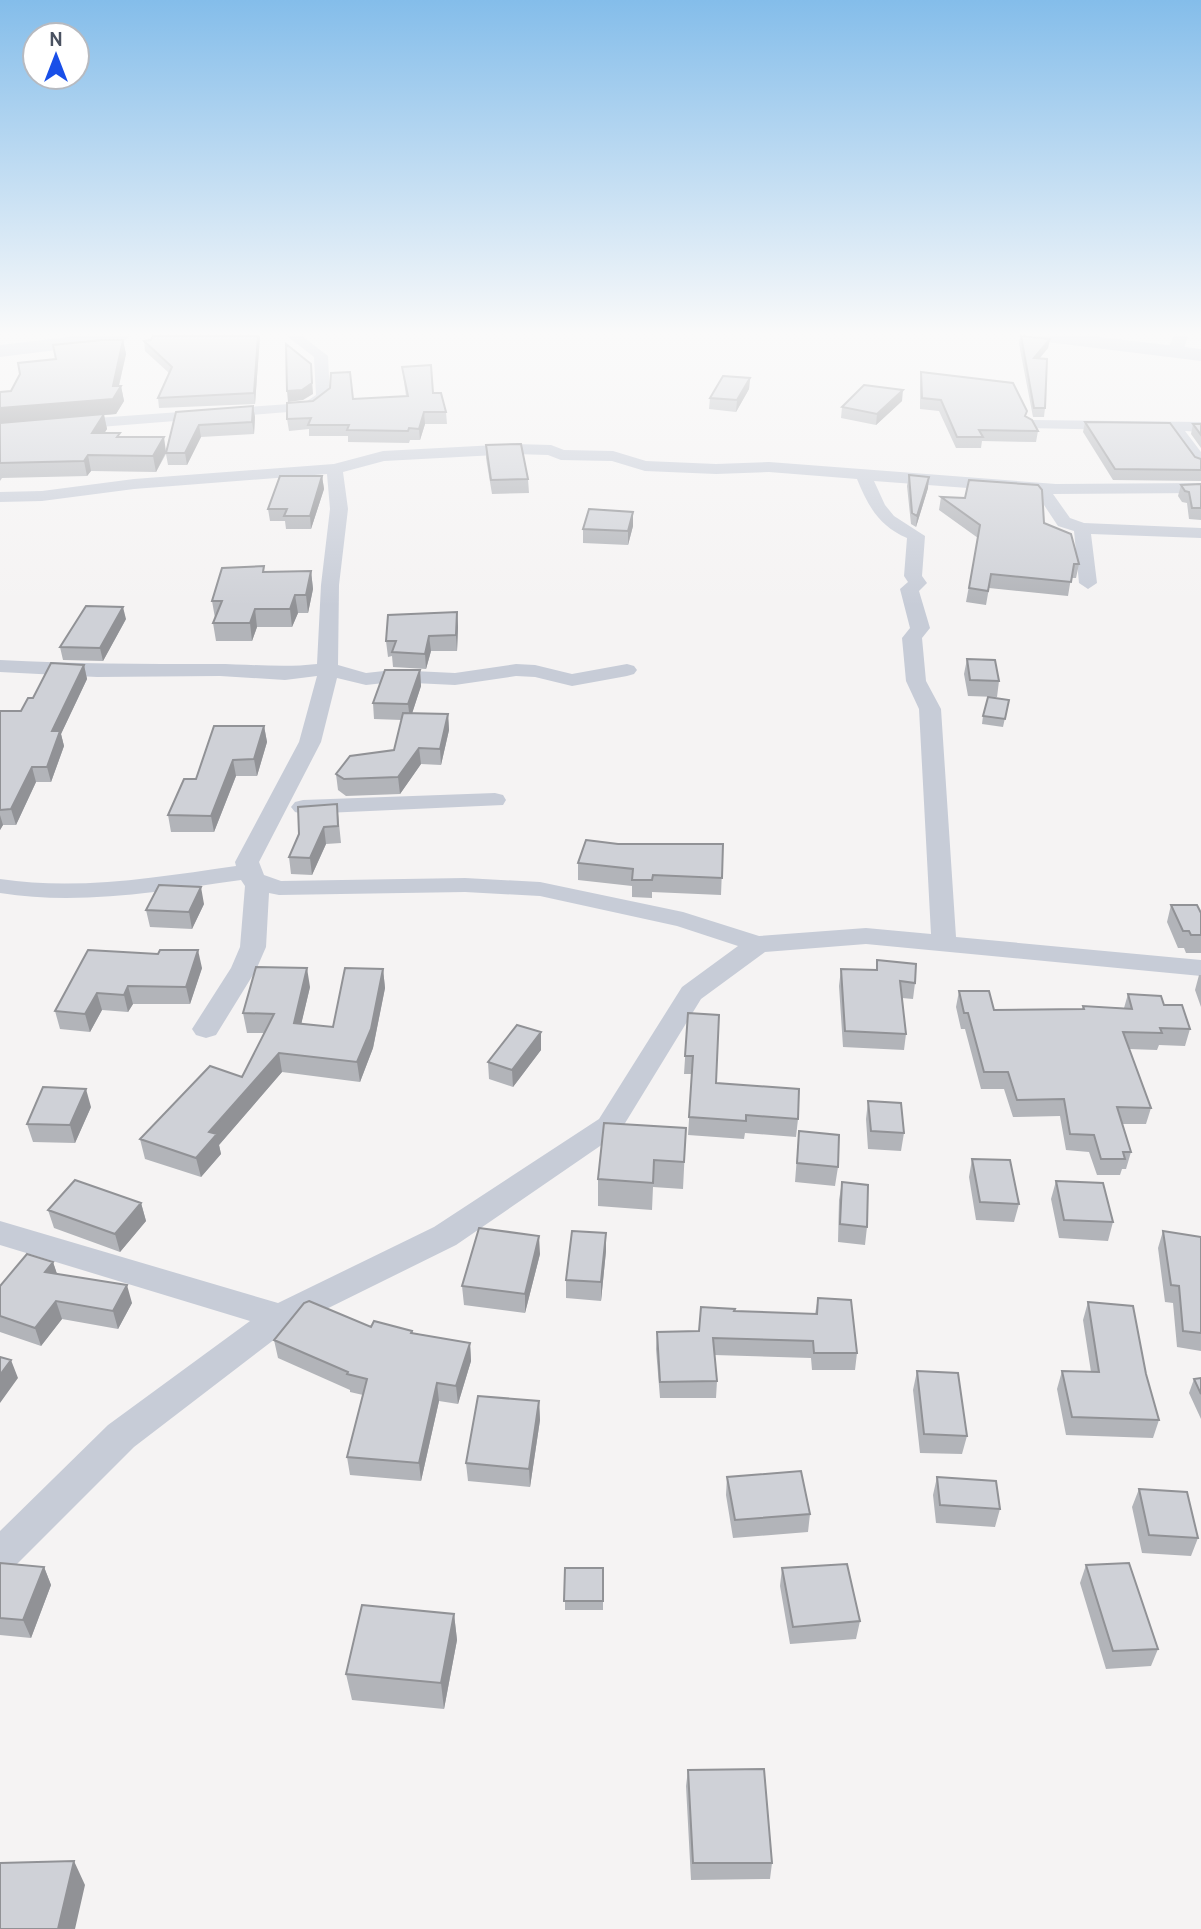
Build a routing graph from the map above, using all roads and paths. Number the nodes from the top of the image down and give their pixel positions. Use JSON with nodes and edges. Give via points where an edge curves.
{"nodes":[{"id":1,"x":53,"y":426,"type":"edge"},
{"id":2,"x":1105,"y":426,"type":"edge"},
{"id":3,"x":1174,"y":427,"type":"junction"},
{"id":4,"x":1201,"y":427,"type":"edge"},
{"id":5,"x":0,"y":430,"type":"edge"},
{"id":6,"x":1201,"y":463,"type":"edge"},
{"id":7,"x":335,"y":469,"type":"junction"},
{"id":8,"x":863,"y":475,"type":"junction"},
{"id":9,"x":1041,"y":488,"type":"junction"},
{"id":10,"x":1201,"y":488,"type":"edge"},
{"id":11,"x":0,"y":497,"type":"edge"},
{"id":12,"x":1082,"y":528,"type":"junction"},
{"id":13,"x":1201,"y":533,"type":"edge"},
{"id":14,"x":1088,"y":583,"type":"dead end"},
{"id":15,"x":0,"y":666,"type":"edge"},
{"id":16,"x":328,"y":669,"type":"junction"},
{"id":17,"x":627,"y":670,"type":"dead end"},
{"id":18,"x":283,"y":797,"type":"junction"},
{"id":19,"x":495,"y":800,"type":"dead end"},
{"id":20,"x":254,"y":876,"type":"junction"},
{"id":21,"x":0,"y":886,"type":"edge"},
{"id":22,"x":758,"y":944,"type":"junction"},
{"id":23,"x":944,"y":944,"type":"junction"},
{"id":24,"x":1201,"y":968,"type":"edge"},
{"id":25,"x":206,"y":1029,"type":"dead end"},
{"id":26,"x":0,"y":1233,"type":"edge"},
{"id":27,"x":280,"y":1317,"type":"junction"},
{"id":28,"x":0,"y":1556,"type":"edge"}],
"edges":[{"from":1,"to":5,"type":"street"},
{"from":2,"to":3,"type":"street"},
{"from":3,"to":4,"type":"street"},
{"from":3,"to":6,"type":"street"},
{"from":7,"to":8,"type":"street","via":[[383,456],[515,449],[612,456],[645,466],[769,467]]},
{"from":7,"to":11,"type":"street"},
{"from":7,"to":16,"type":"street","via":[[339,509],[330,584]]},
{"from":8,"to":9,"type":"street"},
{"from":8,"to":23,"type":"street","via":[[876,506],[895,527],[916,536],[913,576],[918,583],[909,589],[919,628],[912,638],[916,681],[930,709]]},
{"from":9,"to":10,"type":"street"},
{"from":9,"to":12,"type":"street","via":[[1064,522]]},
{"from":12,"to":13,"type":"street"},
{"from":12,"to":14,"type":"street"},
{"from":15,"to":16,"type":"street","via":[[285,674]]},
{"from":16,"to":17,"type":"street","via":[[366,679],[455,679],[516,670],[572,680]]},
{"from":16,"to":18,"type":"street","via":[[310,742]]},
{"from":18,"to":19,"type":"street","via":[[302,807]]},
{"from":18,"to":20,"type":"street","via":[[247,862]]},
{"from":20,"to":21,"type":"street","via":[[125,890],[32,891]]},
{"from":20,"to":22,"type":"street","via":[[279,888],[465,885],[540,889],[683,920]]},
{"from":20,"to":25,"type":"street","via":[[253,947]]},
{"from":22,"to":23,"type":"street","via":[[866,936]]},
{"from":22,"to":27,"type":"street","via":[[691,993],[609,1126],[445,1236]]},
{"from":23,"to":24,"type":"street"},
{"from":26,"to":27,"type":"street"},
{"from":27,"to":28,"type":"street","via":[[121,1436]]}]}
